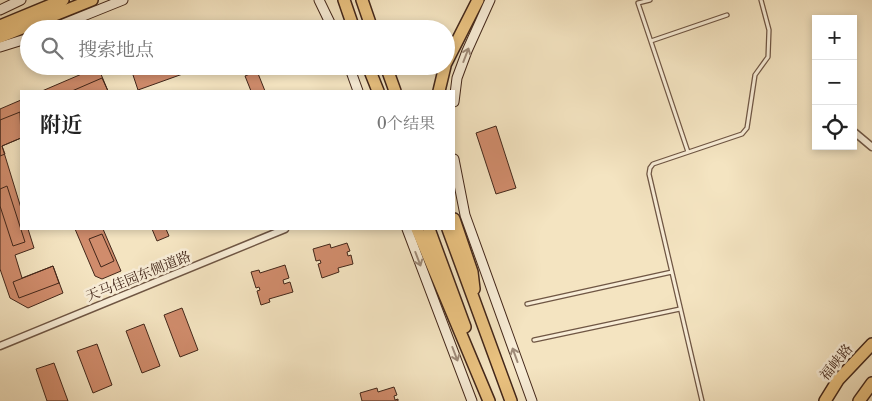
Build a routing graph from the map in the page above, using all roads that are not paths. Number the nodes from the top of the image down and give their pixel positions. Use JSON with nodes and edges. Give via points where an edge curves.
{"nodes":[{"id":1,"x":21,"y":0,"type":"edge"},
{"id":2,"x":63,"y":0,"type":"edge"},
{"id":3,"x":92,"y":0,"type":"edge"},
{"id":4,"x":122,"y":0,"type":"edge"},
{"id":5,"x":319,"y":0,"type":"edge"},
{"id":6,"x":325,"y":0,"type":"edge"},
{"id":7,"x":344,"y":0,"type":"edge"},
{"id":8,"x":362,"y":0,"type":"edge"},
{"id":9,"x":478,"y":0,"type":"edge"},
{"id":10,"x":490,"y":0,"type":"edge"},
{"id":11,"x":650,"y":0,"type":"edge"},
{"id":12,"x":762,"y":0,"type":"edge"},
{"id":13,"x":0,"y":10,"type":"edge"},
{"id":14,"x":727,"y":15,"type":"dead end"},
{"id":15,"x":36,"y":20,"type":"edge"},
{"id":16,"x":43,"y":20,"type":"edge"},
{"id":17,"x":73,"y":20,"type":"edge"},
{"id":18,"x":329,"y":20,"type":"edge"},
{"id":19,"x":331,"y":20,"type":"edge"},
{"id":20,"x":351,"y":20,"type":"edge"},
{"id":21,"x":369,"y":20,"type":"edge"},
{"id":22,"x":0,"y":26,"type":"edge"},
{"id":23,"x":20,"y":27,"type":"edge"},
{"id":24,"x":20,"y":29,"type":"edge"},
{"id":25,"x":20,"y":32,"type":"edge"},
{"id":26,"x":0,"y":37,"type":"edge"},
{"id":27,"x":651,"y":41,"type":"junction"},
{"id":28,"x":455,"y":45,"type":"edge"},
{"id":29,"x":0,"y":47,"type":"edge"},
{"id":30,"x":352,"y":75,"type":"edge"},
{"id":31,"x":372,"y":75,"type":"edge"},
{"id":32,"x":389,"y":75,"type":"edge"},
{"id":33,"x":443,"y":75,"type":"edge"},
{"id":34,"x":358,"y":90,"type":"edge"},
{"id":35,"x":378,"y":90,"type":"edge"},
{"id":36,"x":395,"y":90,"type":"edge"},
{"id":37,"x":440,"y":90,"type":"edge"},
{"id":38,"x":455,"y":94,"type":"edge"},
{"id":39,"x":857,"y":135,"type":"edge"},
{"id":40,"x":872,"y":148,"type":"edge"},
{"id":41,"x":688,"y":152,"type":"junction"},
{"id":42,"x":455,"y":164,"type":"edge"},
{"id":43,"x":455,"y":195,"type":"edge"},
{"id":44,"x":455,"y":223,"type":"edge"},
{"id":45,"x":283,"y":230,"type":"edge"},
{"id":46,"x":407,"y":230,"type":"edge"},
{"id":47,"x":417,"y":230,"type":"edge"},
{"id":48,"x":429,"y":230,"type":"edge"},
{"id":49,"x":448,"y":230,"type":"edge"},
{"id":50,"x":470,"y":230,"type":"junction"},
{"id":51,"x":672,"y":272,"type":"junction"},
{"id":52,"x":468,"y":274,"type":"junction"},
{"id":53,"x":527,"y":304,"type":"dead end"},
{"id":54,"x":680,"y":309,"type":"junction"},
{"id":55,"x":534,"y":340,"type":"dead end"},
{"id":56,"x":872,"y":344,"type":"edge"},
{"id":57,"x":0,"y":346,"type":"edge"},
{"id":58,"x":872,"y":383,"type":"edge"},
{"id":59,"x":472,"y":401,"type":"edge"},
{"id":60,"x":489,"y":401,"type":"edge"},
{"id":61,"x":493,"y":401,"type":"edge"},
{"id":62,"x":511,"y":401,"type":"edge"},
{"id":63,"x":532,"y":401,"type":"edge"},
{"id":64,"x":702,"y":401,"type":"edge"},
{"id":65,"x":825,"y":401,"type":"edge"},
{"id":66,"x":859,"y":401,"type":"edge"}],
"edges":[{"from":1,"to":13,"type":"main road"},
{"from":2,"to":15,"type":"highway"},
{"from":3,"to":16,"type":"highway"},
{"from":4,"to":17,"type":"main road"},
{"from":5,"to":18,"type":"main road"},
{"from":6,"to":19,"type":"main road"},
{"from":7,"to":20,"type":"highway"},
{"from":8,"to":21,"type":"highway"},
{"from":9,"to":28,"type":"highway"},
{"from":38,"to":10,"type":"main road","one_way":true,"via":[[467,51]]},
{"from":11,"to":27,"type":"lane","via":[[638,2]]},
{"from":12,"to":41,"type":"lane","via":[[769,30],[768,57],[755,75],[747,128],[742,134]]},
{"from":14,"to":27,"type":"lane"},
{"from":22,"to":23,"type":"highway"},
{"from":24,"to":26,"type":"highway"},
{"from":25,"to":29,"type":"main road"},
{"from":27,"to":41,"type":"lane"},
{"from":30,"to":34,"type":"main road"},
{"from":31,"to":35,"type":"highway"},
{"from":32,"to":36,"type":"highway"},
{"from":33,"to":37,"type":"highway"},
{"from":39,"to":40,"type":"street"},
{"from":41,"to":51,"type":"lane","via":[[650,168]]},
{"from":42,"to":50,"type":"main road"},
{"from":43,"to":50,"type":"main road"},
{"from":44,"to":52,"type":"highway"},
{"from":45,"to":57,"type":"street","name":"天马佳园东侧道路"},
{"from":46,"to":59,"type":"main road","one_way":true},
{"from":47,"to":60,"type":"highway"},
{"from":48,"to":61,"type":"highway"},
{"from":49,"to":52,"type":"highway"},
{"from":63,"to":50,"type":"main road","one_way":true},
{"from":51,"to":53,"type":"lane"},
{"from":51,"to":54,"type":"lane"},
{"from":52,"to":62,"type":"highway"},
{"from":54,"to":55,"type":"lane"},
{"from":54,"to":64,"type":"lane"},
{"from":56,"to":65,"type":"highway","name":"福峡路","via":[[838,380]]},
{"from":58,"to":66,"type":"highway"}]}
